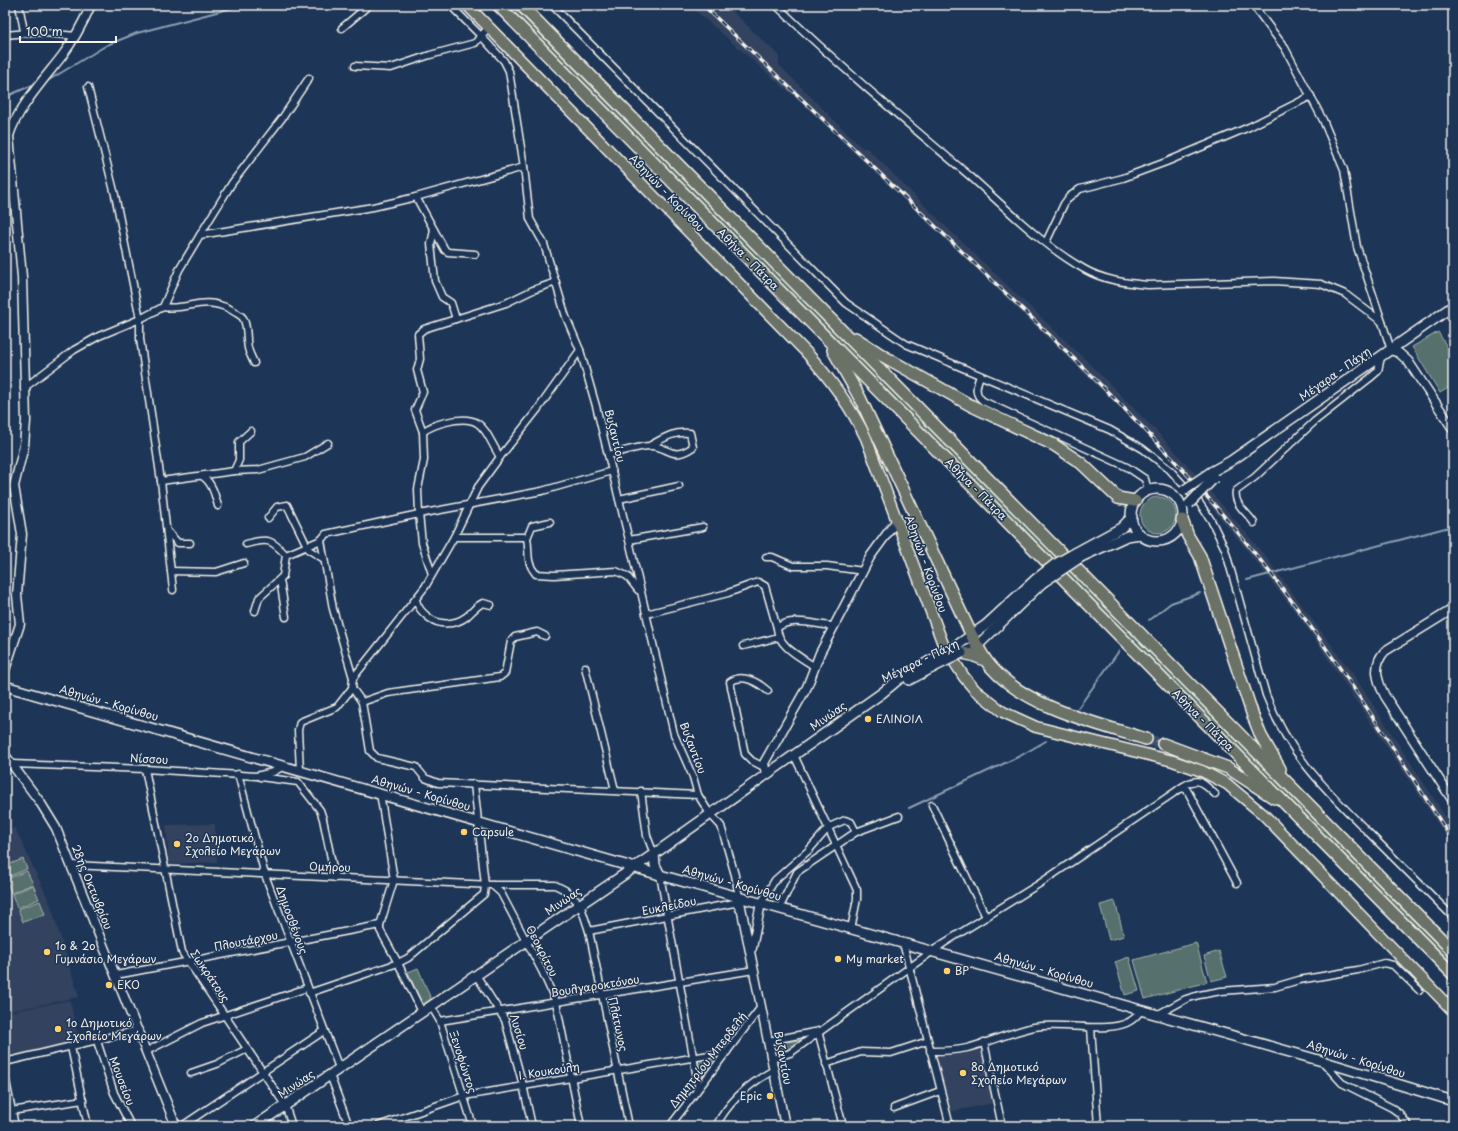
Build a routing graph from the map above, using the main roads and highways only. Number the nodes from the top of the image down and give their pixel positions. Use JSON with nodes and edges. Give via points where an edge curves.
{"nodes":[{"id":1,"x":467,"y":5,"type":"edge"},
{"id":2,"x":498,"y":5,"type":"edge"},
{"id":3,"x":521,"y":5,"type":"edge"},
{"id":4,"x":1453,"y":306,"type":"edge"},
{"id":5,"x":842,"y":331,"type":"junction"},
{"id":6,"x":826,"y":338,"type":"junction"},
{"id":7,"x":1212,"y":475,"type":"junction"},
{"id":8,"x":1172,"y":494,"type":"junction"},
{"id":9,"x":1135,"y":501,"type":"junction"},
{"id":10,"x":1132,"y":517,"type":"junction"},
{"id":11,"x":1183,"y":518,"type":"junction"},
{"id":12,"x":1140,"y":534,"type":"junction"},
{"id":13,"x":1078,"y":555,"type":"junction"},
{"id":14,"x":974,"y":641,"type":"junction"},
{"id":15,"x":961,"y":649,"type":"junction"},
{"id":16,"x":985,"y":660,"type":"junction"},
{"id":17,"x":5,"y":686,"type":"edge"},
{"id":18,"x":882,"y":693,"type":"joint"},
{"id":19,"x":1146,"y":739,"type":"tunnel mouth"},
{"id":20,"x":1163,"y":744,"type":"tunnel mouth"},
{"id":21,"x":1288,"y":784,"type":"junction"},
{"id":22,"x":1286,"y":804,"type":"junction"},
{"id":23,"x":654,"y":854,"type":"junction"},
{"id":24,"x":635,"y":866,"type":"junction"},
{"id":25,"x":660,"y":875,"type":"junction"},
{"id":26,"x":1453,"y":951,"type":"edge"},
{"id":27,"x":1453,"y":974,"type":"edge"},
{"id":28,"x":1453,"y":1011,"type":"edge"},
{"id":29,"x":1453,"y":1101,"type":"edge"},
{"id":30,"x":255,"y":1126,"type":"edge"}],
"edges":[{"from":1,"to":28,"type":"main road","name":"Αθηνών - Κορίνθου","via":[[823,371],[842,394],[858,421],[943,644],[964,677],[990,703],[1036,727],[1178,763],[1209,774],[1227,784],[1264,815]]},
{"from":2,"to":6,"type":"highway","name":"Αθήνα - Πάτρα"},
{"from":3,"to":5,"type":"highway","name":"Αθήνα - Πάτρα"},
{"from":4,"to":7,"type":"main road","name":"Μέγαρα - Πάχη"},
{"from":5,"to":9,"type":"highway","via":[[970,405],[1054,445],[1081,463],[1118,498]]},
{"from":5,"to":21,"type":"highway","name":"Αθήνα - Πάτρα"},
{"from":6,"to":14,"type":"highway","via":[[860,398]]},
{"from":6,"to":22,"type":"highway","name":"Αθήνα - Πάτρα"},
{"from":7,"to":8,"type":"main road","name":"Μέγαρα - Πάχη","bridge":true,"via":[[1183,491]]},
{"from":7,"to":11,"type":"main road","name":"Μέγαρα - Πάχη","bridge":true,"via":[[1189,504]]},
{"from":8,"to":9,"type":"main road","via":[[1159,489],[1148,490]]},
{"from":8,"to":11,"type":"main road","via":[[1178,499]]},
{"from":9,"to":10,"type":"main road"},
{"from":10,"to":12,"type":"main road","via":[[1133,524]]},
{"from":10,"to":13,"type":"main road","name":"Μέγαρα - Πάχη","via":[[1121,528]]},
{"from":11,"to":12,"type":"main road","via":[[1175,533],[1162,540],[1146,538]]},
{"from":11,"to":21,"type":"highway","via":[[1188,536],[1200,556],[1261,736]]},
{"from":12,"to":13,"type":"main road","name":"Μέγαρα - Πάχη","via":[[1127,536]]},
{"from":13,"to":14,"type":"main road","name":"Μέγαρα - Πάχη","bridge":true,"via":[[1039,581]]},
{"from":14,"to":15,"type":"main road","name":"Μέγαρα - Πάχη"},
{"from":14,"to":16,"type":"highway"},
{"from":15,"to":16,"type":"highway"},
{"from":15,"to":18,"type":"main road","name":"Μέγαρα - Πάχη","bridge":true,"via":[[899,679]]},
{"from":16,"to":19,"type":"highway","via":[[1007,683],[1030,698]]},
{"from":17,"to":24,"type":"main road","name":"Αθηνών - Κορίνθου"},
{"from":18,"to":23,"type":"main road","name":"Μινώας","via":[[794,755],[765,770]]},
{"from":20,"to":22,"type":"highway","via":[[1228,768],[1265,794]]},
{"from":21,"to":26,"type":"highway","name":"Αθήνα - Πάτρα"},
{"from":22,"to":27,"type":"highway","name":"Αθήνα - Πάτρα"},
{"from":23,"to":24,"type":"main road","name":"Μινώας"},
{"from":23,"to":25,"type":"main road","via":[[655,865]]},
{"from":24,"to":25,"type":"main road","name":"Αθηνών - Κορίνθου"},
{"from":24,"to":30,"type":"main road","name":"Μινώας"},
{"from":25,"to":29,"type":"main road","name":"Αθηνών - Κορίνθου","via":[[1322,1061]]}]}
